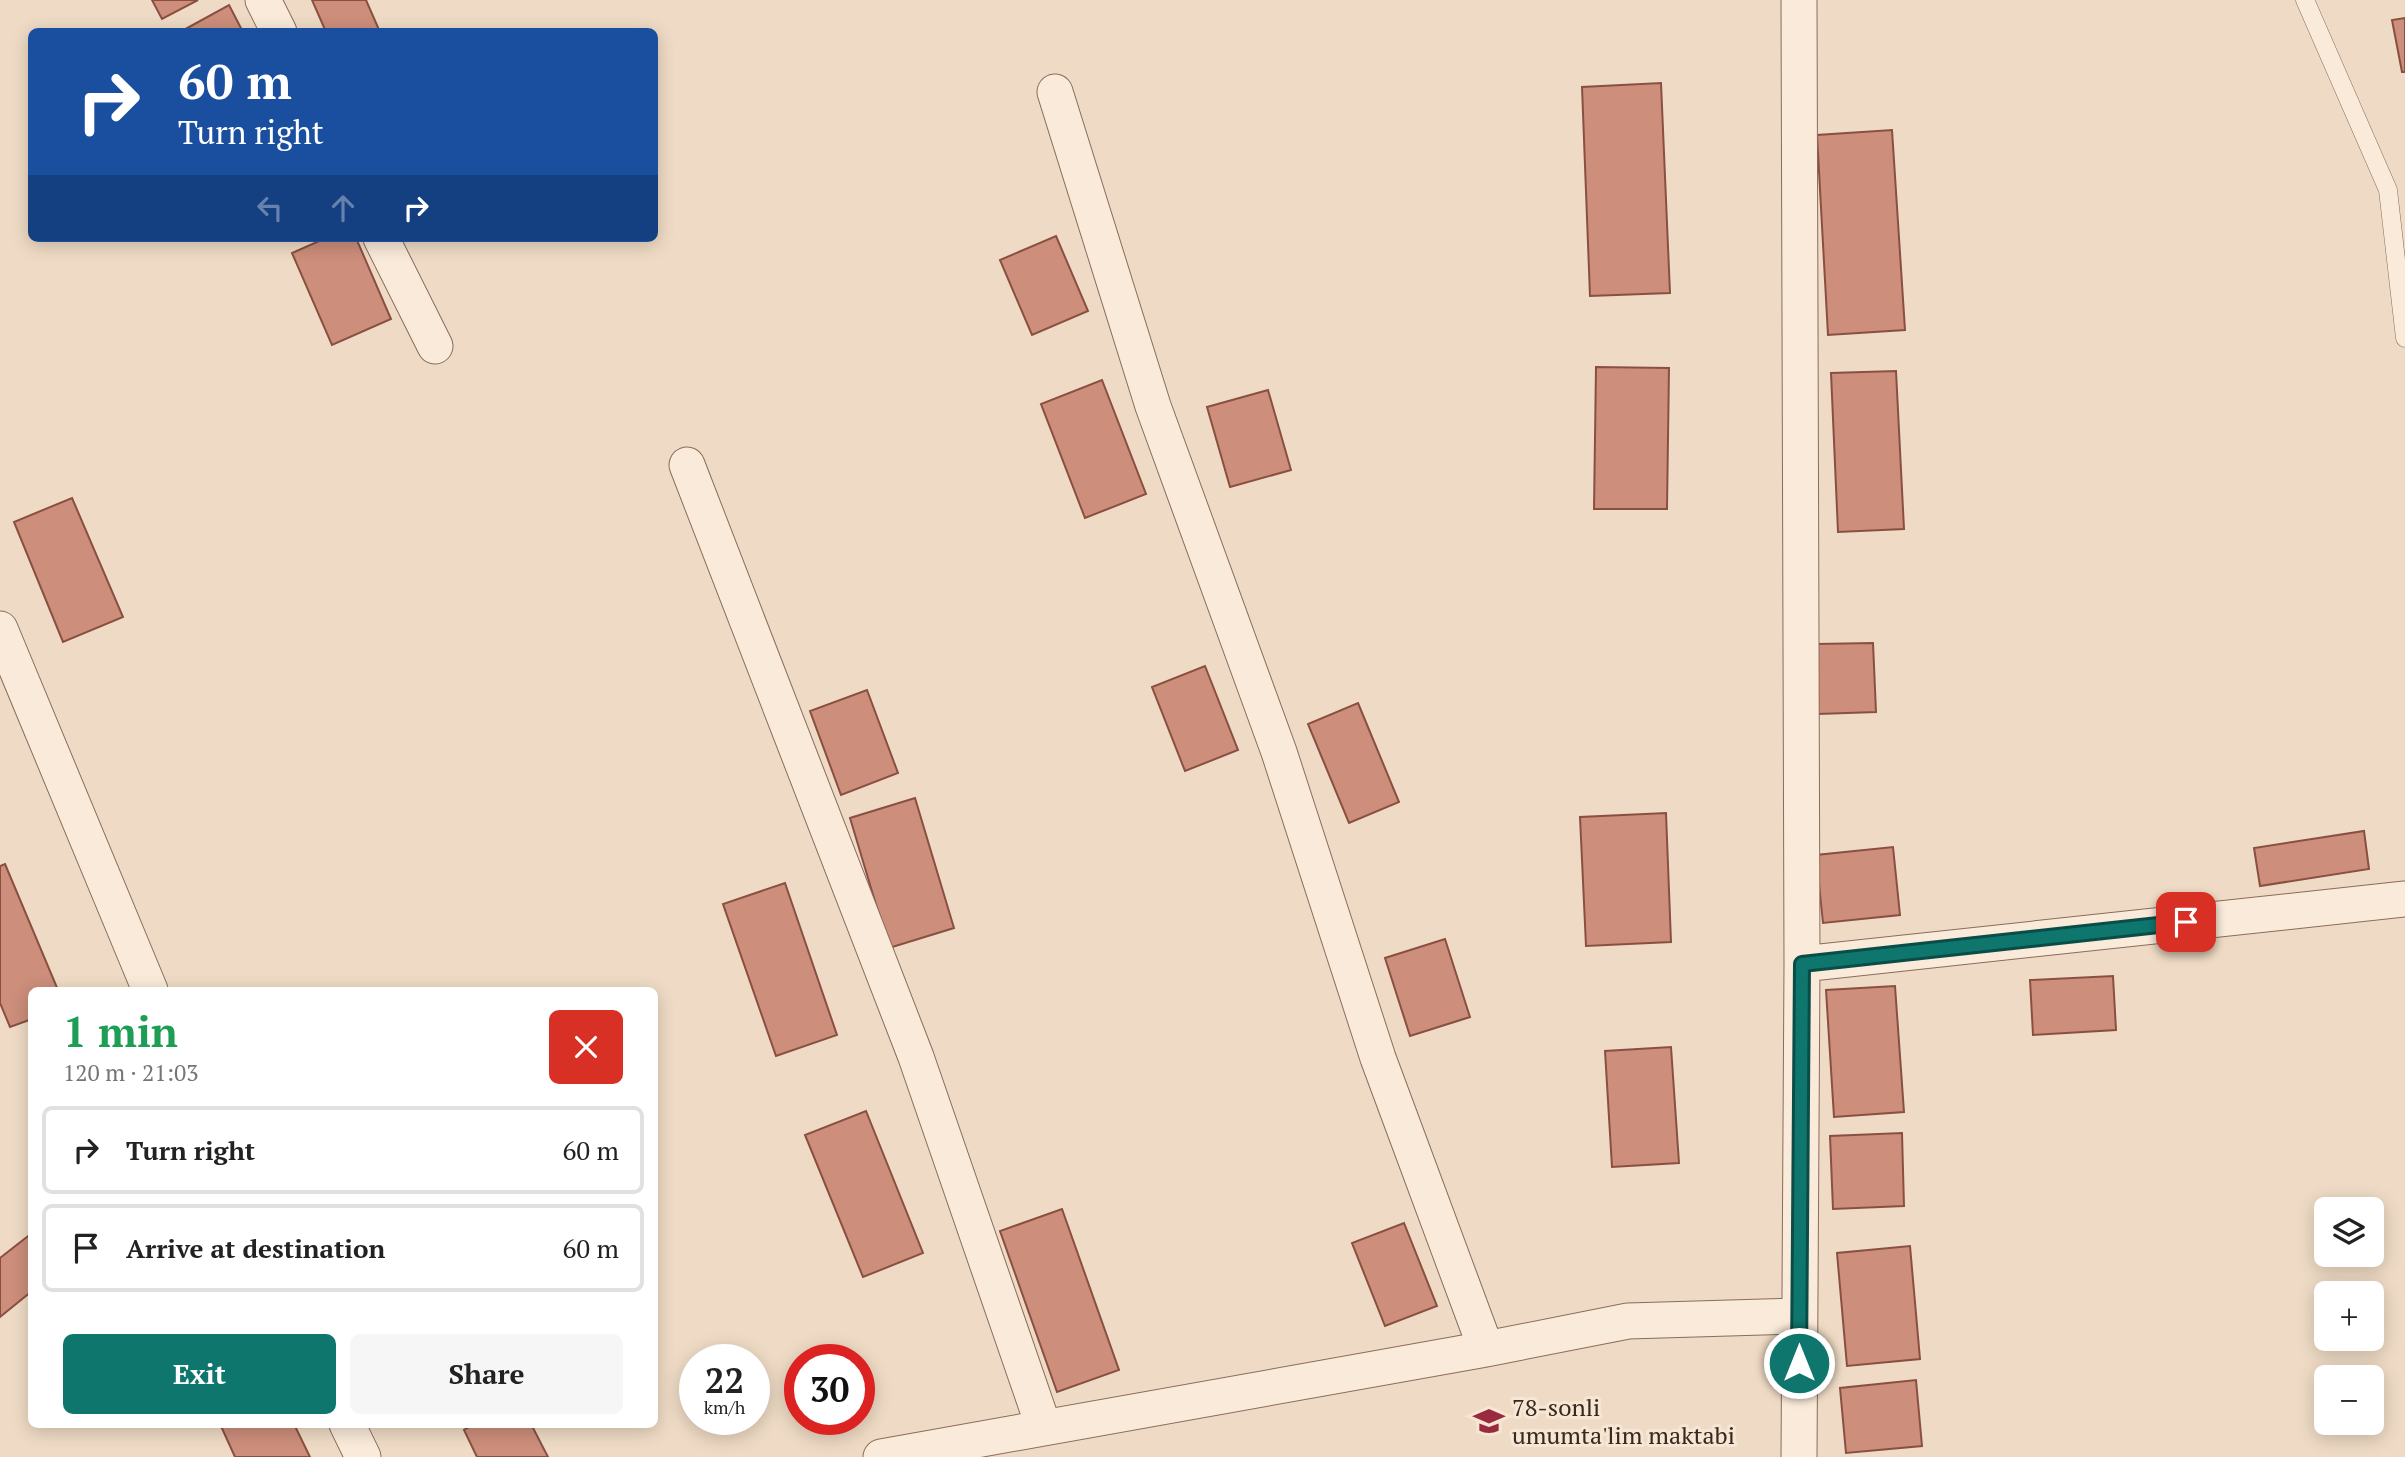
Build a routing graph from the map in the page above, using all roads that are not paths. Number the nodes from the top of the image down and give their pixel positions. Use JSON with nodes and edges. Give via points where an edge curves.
{"nodes":[{"id":1,"x":263,"y":0,"type":"edge"},
{"id":2,"x":1799,"y":0,"type":"edge"},
{"id":3,"x":2305,"y":0,"type":"edge"},
{"id":4,"x":277,"y":28,"type":"edge"},
{"id":5,"x":1055,"y":92,"type":"dead end"},
{"id":6,"x":383,"y":242,"type":"edge"},
{"id":7,"x":2405,"y":338,"type":"edge"},
{"id":8,"x":435,"y":346,"type":"dead end"},
{"id":9,"x":687,"y":465,"type":"dead end"},
{"id":10,"x":0,"y":629,"type":"edge"},
{"id":11,"x":2405,"y":899,"type":"edge"},
{"id":12,"x":1802,"y":964,"type":"junction"},
{"id":13,"x":149,"y":987,"type":"edge"},
{"id":14,"x":1799,"y":1316,"type":"junction"},
{"id":15,"x":1486,"y":1349,"type":"junction"},
{"id":16,"x":349,"y":1428,"type":"edge"},
{"id":17,"x":1044,"y":1428,"type":"junction"},
{"id":18,"x":363,"y":1457,"type":"edge"},
{"id":19,"x":881,"y":1457,"type":"edge"},
{"id":20,"x":1799,"y":1457,"type":"edge"}],
"edges":[{"from":1,"to":4,"type":"street"},
{"from":2,"to":12,"type":"street"},
{"from":3,"to":7,"type":"lane","via":[[2388,190]]},
{"from":5,"to":15,"type":"street","via":[[1153,406],[1279,752],[1378,1058]]},
{"from":6,"to":8,"type":"street"},
{"from":9,"to":17,"type":"street","via":[[916,1057]]},
{"from":10,"to":13,"type":"street"},
{"from":11,"to":12,"type":"street"},
{"from":12,"to":14,"type":"street"},
{"from":14,"to":15,"type":"street","via":[[1628,1321]]},
{"from":14,"to":20,"type":"street"},
{"from":15,"to":17,"type":"street"},
{"from":16,"to":18,"type":"street"},
{"from":17,"to":19,"type":"street"}]}
